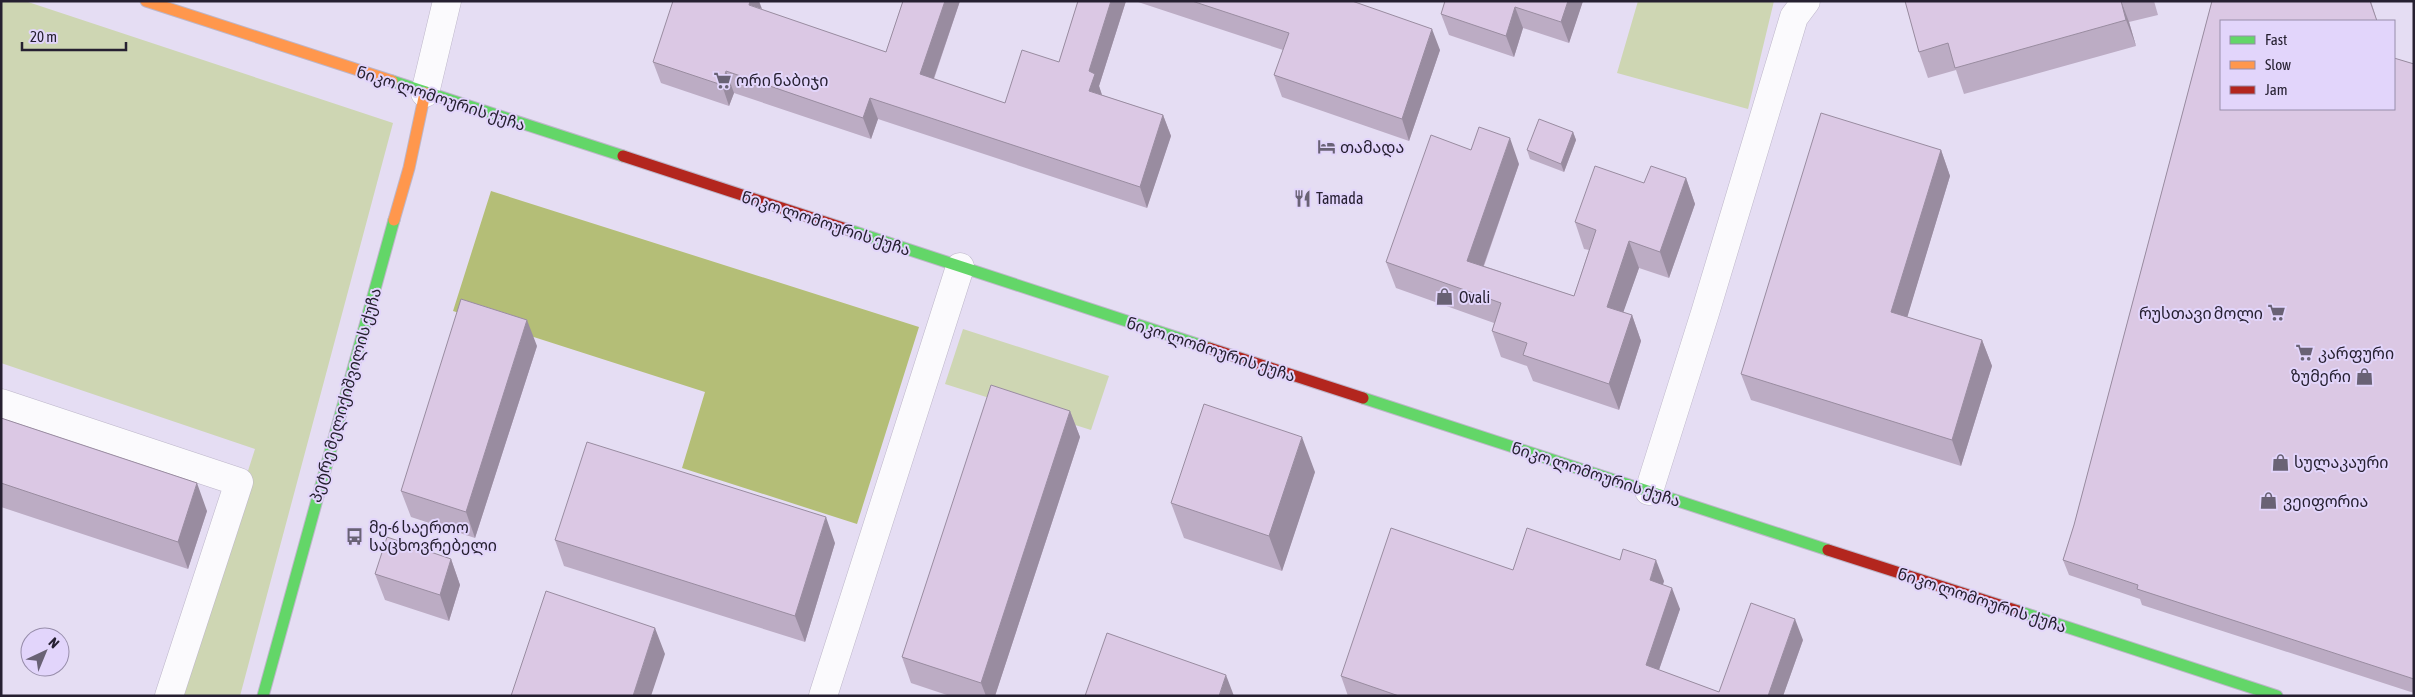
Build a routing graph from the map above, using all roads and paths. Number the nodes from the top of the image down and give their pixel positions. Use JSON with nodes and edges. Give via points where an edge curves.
{"nodes":[{"id":1,"x":447,"y":1,"type":"edge"},
{"id":2,"x":1806,"y":1,"type":"edge"},
{"id":3,"x":152,"y":2,"type":"edge"},
{"id":4,"x":425,"y":93,"type":"junction"},
{"id":5,"x":960,"y":267,"type":"junction"},
{"id":6,"x":1,"y":403,"type":"edge"},
{"id":7,"x":1648,"y":491,"type":"junction"},
{"id":8,"x":169,"y":696,"type":"edge"},
{"id":9,"x":263,"y":696,"type":"edge"},
{"id":10,"x":822,"y":696,"type":"edge"},
{"id":11,"x":2276,"y":696,"type":"edge"}],
"edges":[{"from":1,"to":4,"type":"street"},
{"from":2,"to":7,"type":"street","via":[[1794,17]]},
{"from":3,"to":4,"type":"street","name":"ნიკო ლომოურის ქუჩა"},
{"from":4,"to":5,"type":"street","name":"ნიკო ლომოურის ქუჩა"},
{"from":4,"to":9,"type":"street","name":"პეტრე მელიქიშვილის ქუჩა","via":[[409,168]]},
{"from":5,"to":7,"type":"street","name":"ნიკო ლომოურის ქუჩა"},
{"from":5,"to":10,"type":"street"},
{"from":6,"to":8,"type":"street","via":[[239,482]]},
{"from":7,"to":11,"type":"street","name":"ნიკო ლომოურის ქუჩა"}]}
